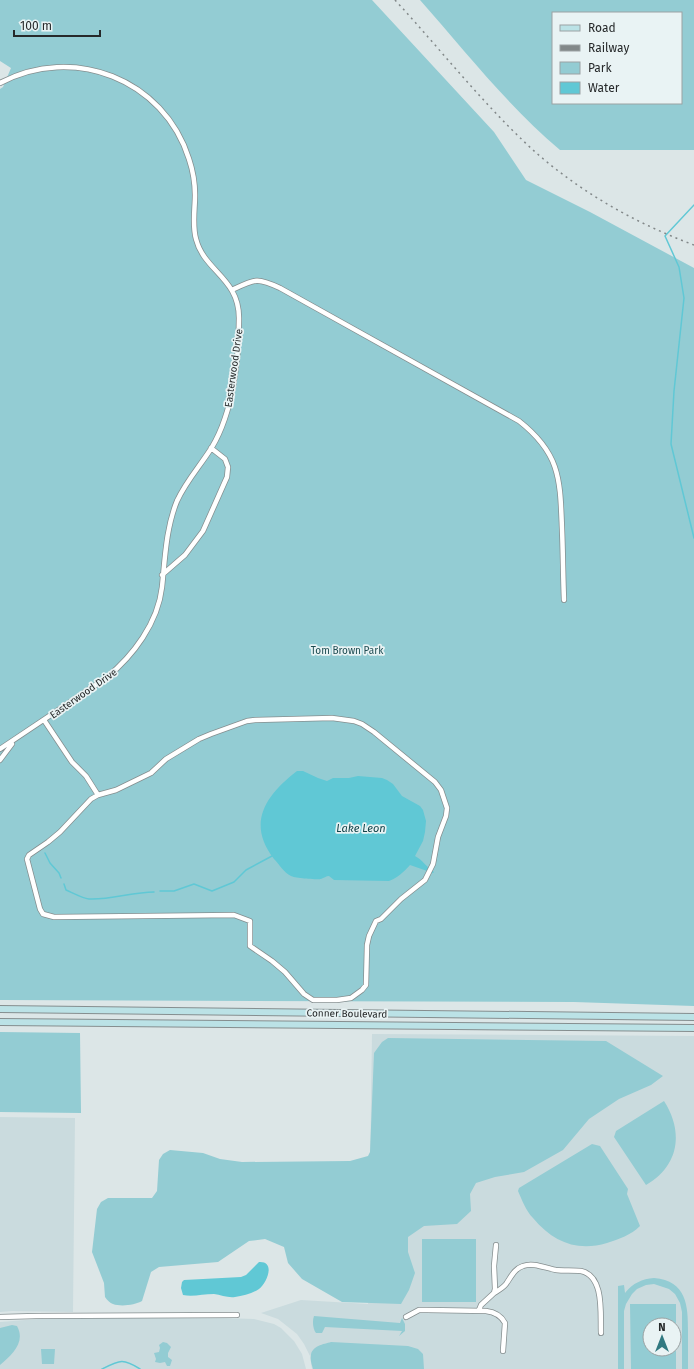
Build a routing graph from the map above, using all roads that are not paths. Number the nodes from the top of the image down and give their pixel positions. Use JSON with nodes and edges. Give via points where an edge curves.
{"nodes":[{"id":1,"x":0,"y":83,"type":"edge"},
{"id":2,"x":232,"y":290,"type":"junction"},
{"id":3,"x":211,"y":448,"type":"junction"},
{"id":4,"x":162,"y":575,"type":"junction"},
{"id":5,"x":564,"y":600,"type":"dead end"},
{"id":6,"x":44,"y":720,"type":"junction"},
{"id":7,"x":14,"y":741,"type":"junction"},
{"id":8,"x":0,"y":749,"type":"edge"},
{"id":9,"x":0,"y":760,"type":"edge"},
{"id":10,"x":98,"y":795,"type":"junction"},
{"id":11,"x":0,"y":1009,"type":"edge"},
{"id":12,"x":229,"y":1012,"type":"junction"},
{"id":13,"x":694,"y":1017,"type":"edge"},
{"id":14,"x":0,"y":1022,"type":"edge"},
{"id":15,"x":229,"y":1023,"type":"junction"},
{"id":16,"x":694,"y":1028,"type":"edge"},
{"id":17,"x":496,"y":1245,"type":"dead end"},
{"id":18,"x":494,"y":1293,"type":"junction"},
{"id":19,"x":479,"y":1310,"type":"junction"},
{"id":20,"x":237,"y":1314,"type":"dead end"},
{"id":21,"x":406,"y":1317,"type":"dead end"},
{"id":22,"x":0,"y":1318,"type":"edge"},
{"id":23,"x":601,"y":1333,"type":"dead end"},
{"id":24,"x":503,"y":1351,"type":"dead end"}],
"edges":[{"from":1,"to":2,"type":"street","name":"Easterwood Drive","via":[[32,71],[72,67],[109,75],[134,87],[147,98],[174,126],[184,146],[195,184],[196,238],[202,252]]},
{"from":2,"to":3,"type":"street","name":"Easterwood Drive","via":[[239,316],[231,398],[226,418]]},
{"from":2,"to":5,"type":"street","via":[[256,280],[280,288],[519,421],[535,434],[549,453],[560,488]]},
{"from":3,"to":4,"type":"street","name":"Easterwood Drive","via":[[178,500],[168,529]]},
{"from":3,"to":4,"type":"street","via":[[225,459],[228,467],[227,477],[203,531],[185,555]]},
{"from":4,"to":6,"type":"street","name":"Easterwood Drive","via":[[162,588],[157,606],[144,635],[119,668]]},
{"from":6,"to":7,"type":"street","name":"Easterwood Drive"},
{"from":6,"to":10,"type":"street"},
{"from":7,"to":8,"type":"street","name":"Easterwood Drive"},
{"from":7,"to":9,"type":"street","name":"Easterwood Drive"},
{"from":10,"to":10,"type":"street","via":[[60,832],[27,859],[40,909],[44,914],[54,917],[234,915],[250,921],[250,946],[285,972],[312,1000],[351,998],[366,985],[369,936],[376,921],[429,874],[447,808],[441,790],[435,782],[374,732],[354,721],[332,718],[247,721],[198,739],[166,759],[151,773],[109,793]]},
{"from":11,"to":12,"type":"main road","name":"Conner Boulevard"},
{"from":12,"to":13,"type":"main road","name":"Conner Boulevard"},
{"from":12,"to":15,"type":"main road"},
{"from":14,"to":15,"type":"main road","name":"Conner Boulevard"},
{"from":15,"to":16,"type":"main road","name":"Conner Boulevard"},
{"from":17,"to":18,"type":"street"},
{"from":18,"to":19,"type":"street"},
{"from":18,"to":23,"type":"street","via":[[504,1286],[518,1269],[526,1265],[581,1271],[594,1279],[598,1289]]},
{"from":19,"to":21,"type":"street","via":[[419,1310]]},
{"from":19,"to":24,"type":"street","via":[[493,1312],[503,1319]]},
{"from":20,"to":22,"type":"street"}]}
